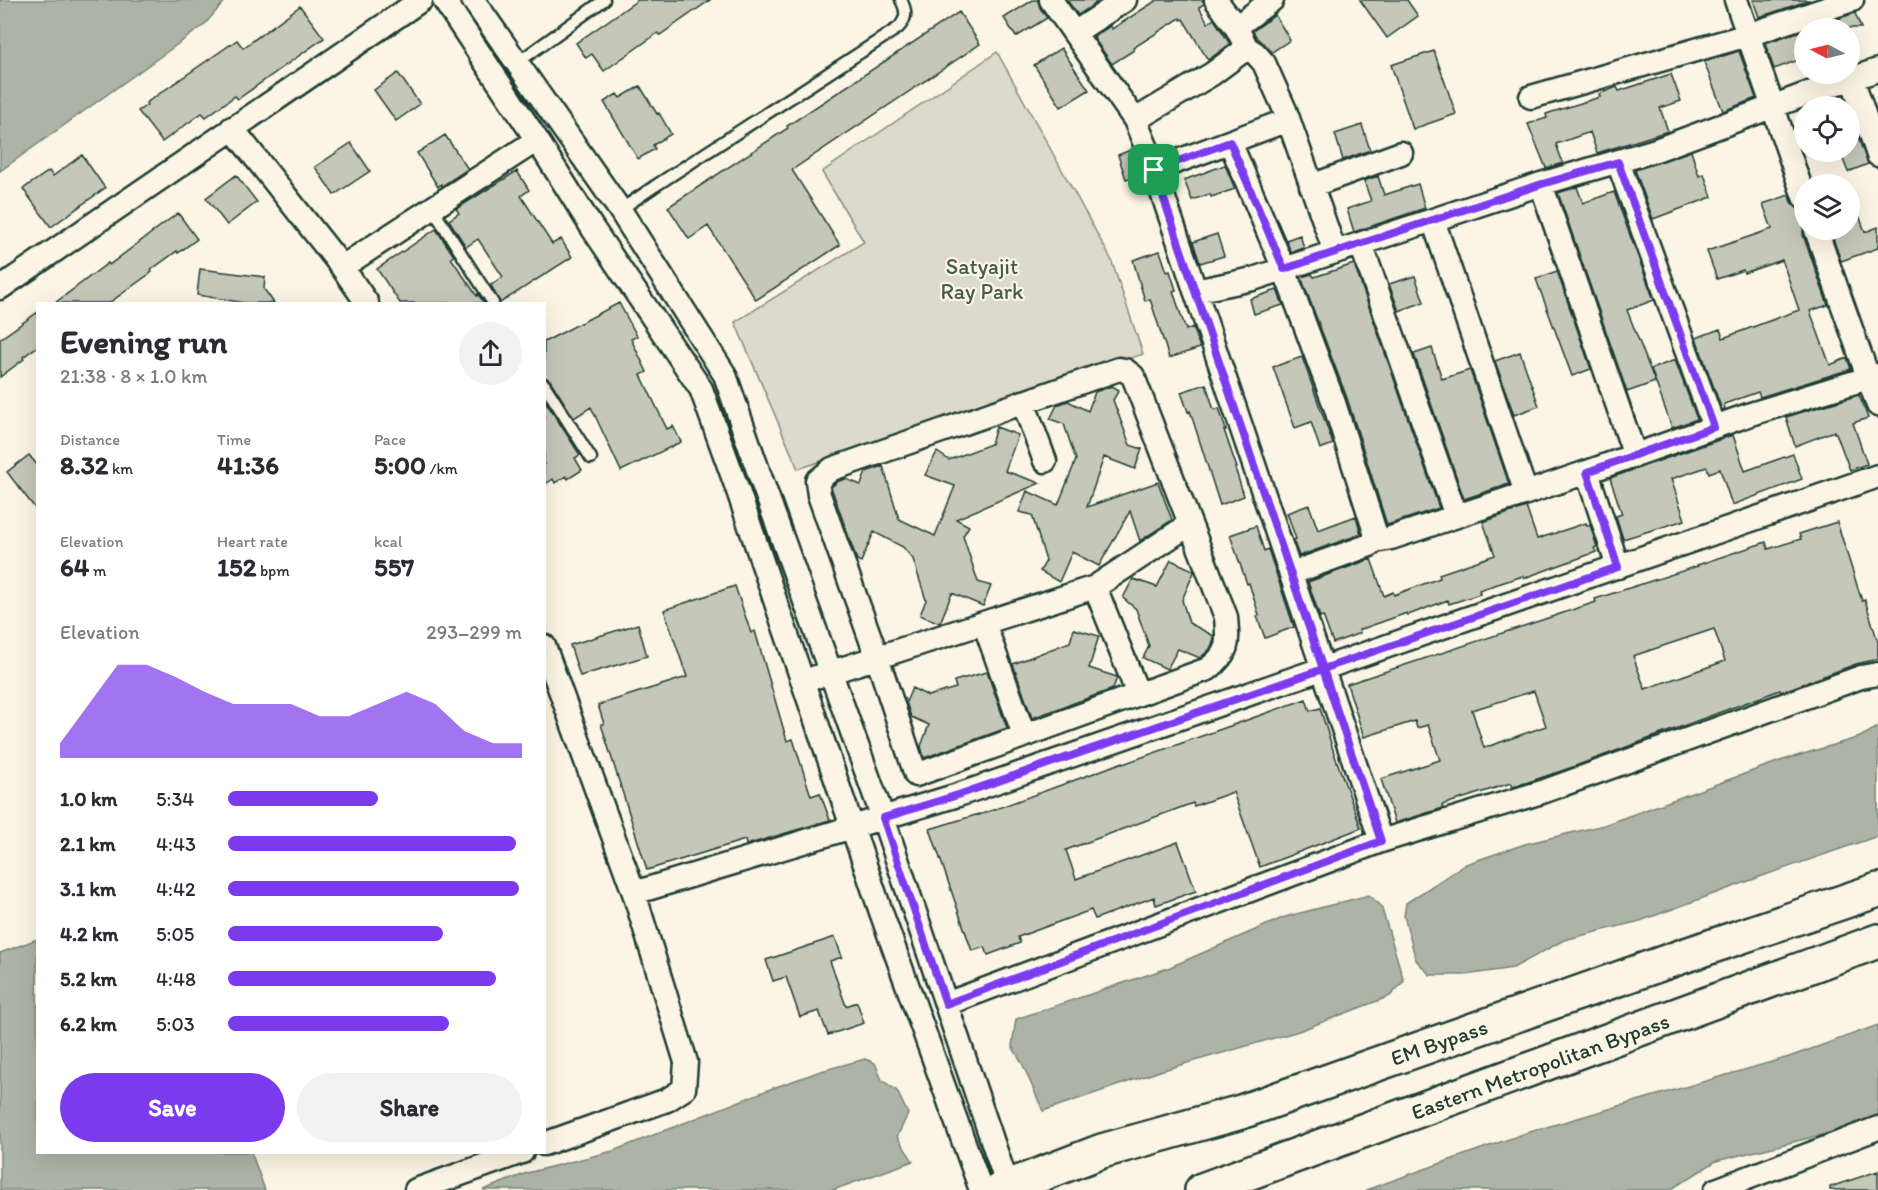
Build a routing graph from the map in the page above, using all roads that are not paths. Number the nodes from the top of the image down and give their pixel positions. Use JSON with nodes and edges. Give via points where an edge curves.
{"nodes":[{"id":1,"x":421,"y":0,"type":"edge"},
{"id":2,"x":444,"y":0,"type":"edge"},
{"id":3,"x":473,"y":0,"type":"edge"},
{"id":4,"x":604,"y":0,"type":"edge"},
{"id":5,"x":902,"y":0,"type":"edge"},
{"id":6,"x":1051,"y":0,"type":"edge"},
{"id":7,"x":1125,"y":0,"type":"edge"},
{"id":8,"x":1216,"y":0,"type":"edge"},
{"id":9,"x":1272,"y":0,"type":"edge"},
{"id":10,"x":1736,"y":0,"type":"edge"},
{"id":11,"x":1852,"y":0,"type":"edge"},
{"id":12,"x":1236,"y":27,"type":"junction"},
{"id":13,"x":1074,"y":33,"type":"junction"},
{"id":14,"x":1748,"y":35,"type":"junction"},
{"id":15,"x":1247,"y":48,"type":"junction"},
{"id":16,"x":517,"y":63,"type":"junction"},
{"id":17,"x":1878,"y":69,"type":"edge"},
{"id":18,"x":1860,"y":75,"type":"edge"},
{"id":19,"x":1835,"y":84,"type":"edge"},
{"id":20,"x":1854,"y":84,"type":"edge"},
{"id":21,"x":1531,"y":97,"type":"dead end"},
{"id":22,"x":1772,"y":107,"type":"junction"},
{"id":23,"x":1135,"y":120,"type":"junction"},
{"id":24,"x":1288,"y":120,"type":"junction"},
{"id":25,"x":232,"y":128,"type":"junction"},
{"id":26,"x":537,"y":140,"type":"junction"},
{"id":27,"x":1230,"y":142,"type":"junction"},
{"id":28,"x":1401,"y":153,"type":"dead end"},
{"id":29,"x":1878,"y":155,"type":"edge"},
{"id":30,"x":1618,"y":162,"type":"junction"},
{"id":31,"x":1154,"y":170,"type":"junction"},
{"id":32,"x":1796,"y":174,"type":"edge"},
{"id":33,"x":1542,"y":184,"type":"junction"},
{"id":34,"x":1311,"y":186,"type":"junction"},
{"id":35,"x":432,"y":208,"type":"junction"},
{"id":36,"x":620,"y":210,"type":"junction"},
{"id":37,"x":1433,"y":220,"type":"junction"},
{"id":38,"x":593,"y":229,"type":"junction"},
{"id":39,"x":1820,"y":240,"type":"edge"},
{"id":40,"x":1361,"y":243,"type":"junction"},
{"id":41,"x":1335,"y":252,"type":"junction"},
{"id":42,"x":342,"y":267,"type":"junction"},
{"id":43,"x":1284,"y":269,"type":"junction"},
{"id":44,"x":0,"y":288,"type":"edge"},
{"id":45,"x":1195,"y":291,"type":"junction"},
{"id":46,"x":366,"y":302,"type":"edge"},
{"id":47,"x":492,"y":302,"type":"edge"},
{"id":48,"x":1874,"y":376,"type":"edge"},
{"id":49,"x":546,"y":387,"type":"edge"},
{"id":50,"x":1023,"y":402,"type":"junction"},
{"id":51,"x":1878,"y":405,"type":"edge"},
{"id":52,"x":1714,"y":427,"type":"junction"},
{"id":53,"x":1635,"y":456,"type":"junction"},
{"id":54,"x":591,"y":458,"type":"dead end"},
{"id":55,"x":1045,"y":461,"type":"dead end"},
{"id":56,"x":1587,"y":472,"type":"junction"},
{"id":57,"x":761,"y":479,"type":"junction"},
{"id":58,"x":1876,"y":483,"type":"edge"},
{"id":59,"x":737,"y":488,"type":"junction"},
{"id":60,"x":1526,"y":494,"type":"junction"},
{"id":61,"x":1456,"y":516,"type":"junction"},
{"id":62,"x":1190,"y":524,"type":"junction"},
{"id":63,"x":1376,"y":541,"type":"junction"},
{"id":64,"x":1618,"y":567,"type":"junction"},
{"id":65,"x":1292,"y":573,"type":"junction"},
{"id":66,"x":1095,"y":587,"type":"junction"},
{"id":67,"x":984,"y":623,"type":"junction"},
{"id":68,"x":546,"y":651,"type":"edge"},
{"id":69,"x":877,"y":657,"type":"junction"},
{"id":70,"x":1323,"y":669,"type":"junction"},
{"id":71,"x":830,"y":672,"type":"junction"},
{"id":72,"x":1878,"y":674,"type":"edge"},
{"id":73,"x":803,"y":682,"type":"junction"},
{"id":74,"x":1138,"y":694,"type":"junction"},
{"id":75,"x":1024,"y":735,"type":"junction"},
{"id":76,"x":883,"y":818,"type":"junction"},
{"id":77,"x":852,"y":827,"type":"junction"},
{"id":78,"x":1381,"y":841,"type":"junction"},
{"id":79,"x":1878,"y":890,"type":"edge"},
{"id":80,"x":634,"y":893,"type":"junction"},
{"id":81,"x":1878,"y":941,"type":"edge"},
{"id":82,"x":937,"y":979,"type":"junction"},
{"id":83,"x":908,"y":988,"type":"junction"},
{"id":84,"x":946,"y":1004,"type":"junction"},
{"id":85,"x":1878,"y":1128,"type":"edge"},
{"id":86,"x":546,"y":1143,"type":"edge"},
{"id":87,"x":516,"y":1154,"type":"edge"},
{"id":88,"x":996,"y":1189,"type":"edge"},
{"id":89,"x":416,"y":1190,"type":"edge"},
{"id":90,"x":1202,"y":1190,"type":"edge"},
{"id":91,"x":1716,"y":1190,"type":"edge"}],
"edges":[{"from":1,"to":25,"type":"street"},
{"from":2,"to":26,"type":"street"},
{"from":3,"to":16,"type":"street"},
{"from":4,"to":16,"type":"lane"},
{"from":5,"to":36,"type":"lane","via":[[906,17],[898,28]]},
{"from":6,"to":13,"type":"street"},
{"from":7,"to":13,"type":"street"},
{"from":8,"to":12,"type":"street"},
{"from":9,"to":12,"type":"street"},
{"from":10,"to":14,"type":"street"},
{"from":11,"to":14,"type":"street"},
{"from":12,"to":15,"type":"street"},
{"from":13,"to":23,"type":"street"},
{"from":14,"to":21,"type":"street"},
{"from":14,"to":22,"type":"street"},
{"from":15,"to":23,"type":"street"},
{"from":15,"to":24,"type":"street","via":[[1264,63]]},
{"from":16,"to":36,"type":"street"},
{"from":17,"to":18,"type":"street"},
{"from":19,"to":22,"type":"street"},
{"from":20,"to":29,"type":"street"},
{"from":22,"to":30,"type":"street"},
{"from":22,"to":32,"type":"street"},
{"from":23,"to":31,"type":"street"},
{"from":24,"to":27,"type":"street"},
{"from":24,"to":34,"type":"street"},
{"from":25,"to":42,"type":"street"},
{"from":25,"to":44,"type":"street"},
{"from":26,"to":35,"type":"street"},
{"from":26,"to":38,"type":"street"},
{"from":27,"to":31,"type":"street"},
{"from":27,"to":43,"type":"street"},
{"from":28,"to":34,"type":"street"},
{"from":30,"to":33,"type":"street"},
{"from":30,"to":52,"type":"street"},
{"from":31,"to":45,"type":"street"},
{"from":33,"to":37,"type":"street"},
{"from":33,"to":53,"type":"street"},
{"from":34,"to":41,"type":"street"},
{"from":35,"to":42,"type":"street"},
{"from":35,"to":47,"type":"lane"},
{"from":36,"to":38,"type":"street"},
{"from":36,"to":57,"type":"street","via":[[725,375]]},
{"from":37,"to":40,"type":"street"},
{"from":37,"to":60,"type":"street"},
{"from":38,"to":59,"type":"street","via":[[701,389]]},
{"from":39,"to":48,"type":"street"},
{"from":40,"to":41,"type":"street"},
{"from":40,"to":61,"type":"street"},
{"from":41,"to":43,"type":"street"},
{"from":42,"to":46,"type":"street"},
{"from":43,"to":45,"type":"street"},
{"from":43,"to":63,"type":"street","via":[[1334,403]]},
{"from":45,"to":65,"type":"street"},
{"from":48,"to":51,"type":"street"},
{"from":48,"to":52,"type":"street"},
{"from":49,"to":54,"type":"lane"},
{"from":50,"to":55,"type":"street"},
{"from":50,"to":62,"type":"street","via":[[1110,371],[1125,370],[1133,376]]},
{"from":50,"to":69,"type":"street","via":[[832,469],[817,481]]},
{"from":52,"to":53,"type":"street"},
{"from":53,"to":56,"type":"street"},
{"from":56,"to":60,"type":"street"},
{"from":56,"to":64,"type":"street"},
{"from":57,"to":59,"type":"street"},
{"from":57,"to":71,"type":"street"},
{"from":58,"to":64,"type":"street"},
{"from":59,"to":73,"type":"street"},
{"from":60,"to":61,"type":"street"},
{"from":61,"to":63,"type":"street"},
{"from":62,"to":66,"type":"street"},
{"from":62,"to":74,"type":"street","via":[[1226,617],[1228,640],[1222,658],[1208,669]]},
{"from":63,"to":65,"type":"street"},
{"from":64,"to":70,"type":"street"},
{"from":65,"to":70,"type":"street"},
{"from":66,"to":67,"type":"street"},
{"from":66,"to":74,"type":"street"},
{"from":67,"to":69,"type":"street"},
{"from":67,"to":75,"type":"street"},
{"from":68,"to":80,"type":"street"},
{"from":69,"to":71,"type":"street"},
{"from":69,"to":75,"type":"street","via":[[916,775]]},
{"from":70,"to":76,"type":"street"},
{"from":70,"to":78,"type":"street"},
{"from":71,"to":73,"type":"street"},
{"from":71,"to":76,"type":"street"},
{"from":72,"to":78,"type":"street","via":[[1542,792]]},
{"from":73,"to":77,"type":"street"},
{"from":74,"to":75,"type":"street"},
{"from":76,"to":77,"type":"street"},
{"from":76,"to":82,"type":"street"},
{"from":77,"to":80,"type":"street"},
{"from":77,"to":83,"type":"street"},
{"from":78,"to":84,"type":"street"},
{"from":79,"to":88,"type":"main road","name":"EM Bypass","via":[[1241,1112],[1102,1151]]},
{"from":80,"to":86,"type":"street","via":[[686,1062],[684,1089],[667,1100]]},
{"from":81,"to":90,"type":"main road","name":"Eastern Metropolitan Bypass"},
{"from":82,"to":83,"type":"street"},
{"from":82,"to":84,"type":"street"},
{"from":83,"to":88,"type":"street"},
{"from":84,"to":88,"type":"street"},
{"from":85,"to":91,"type":"street"},
{"from":87,"to":89,"type":"street"}]}
